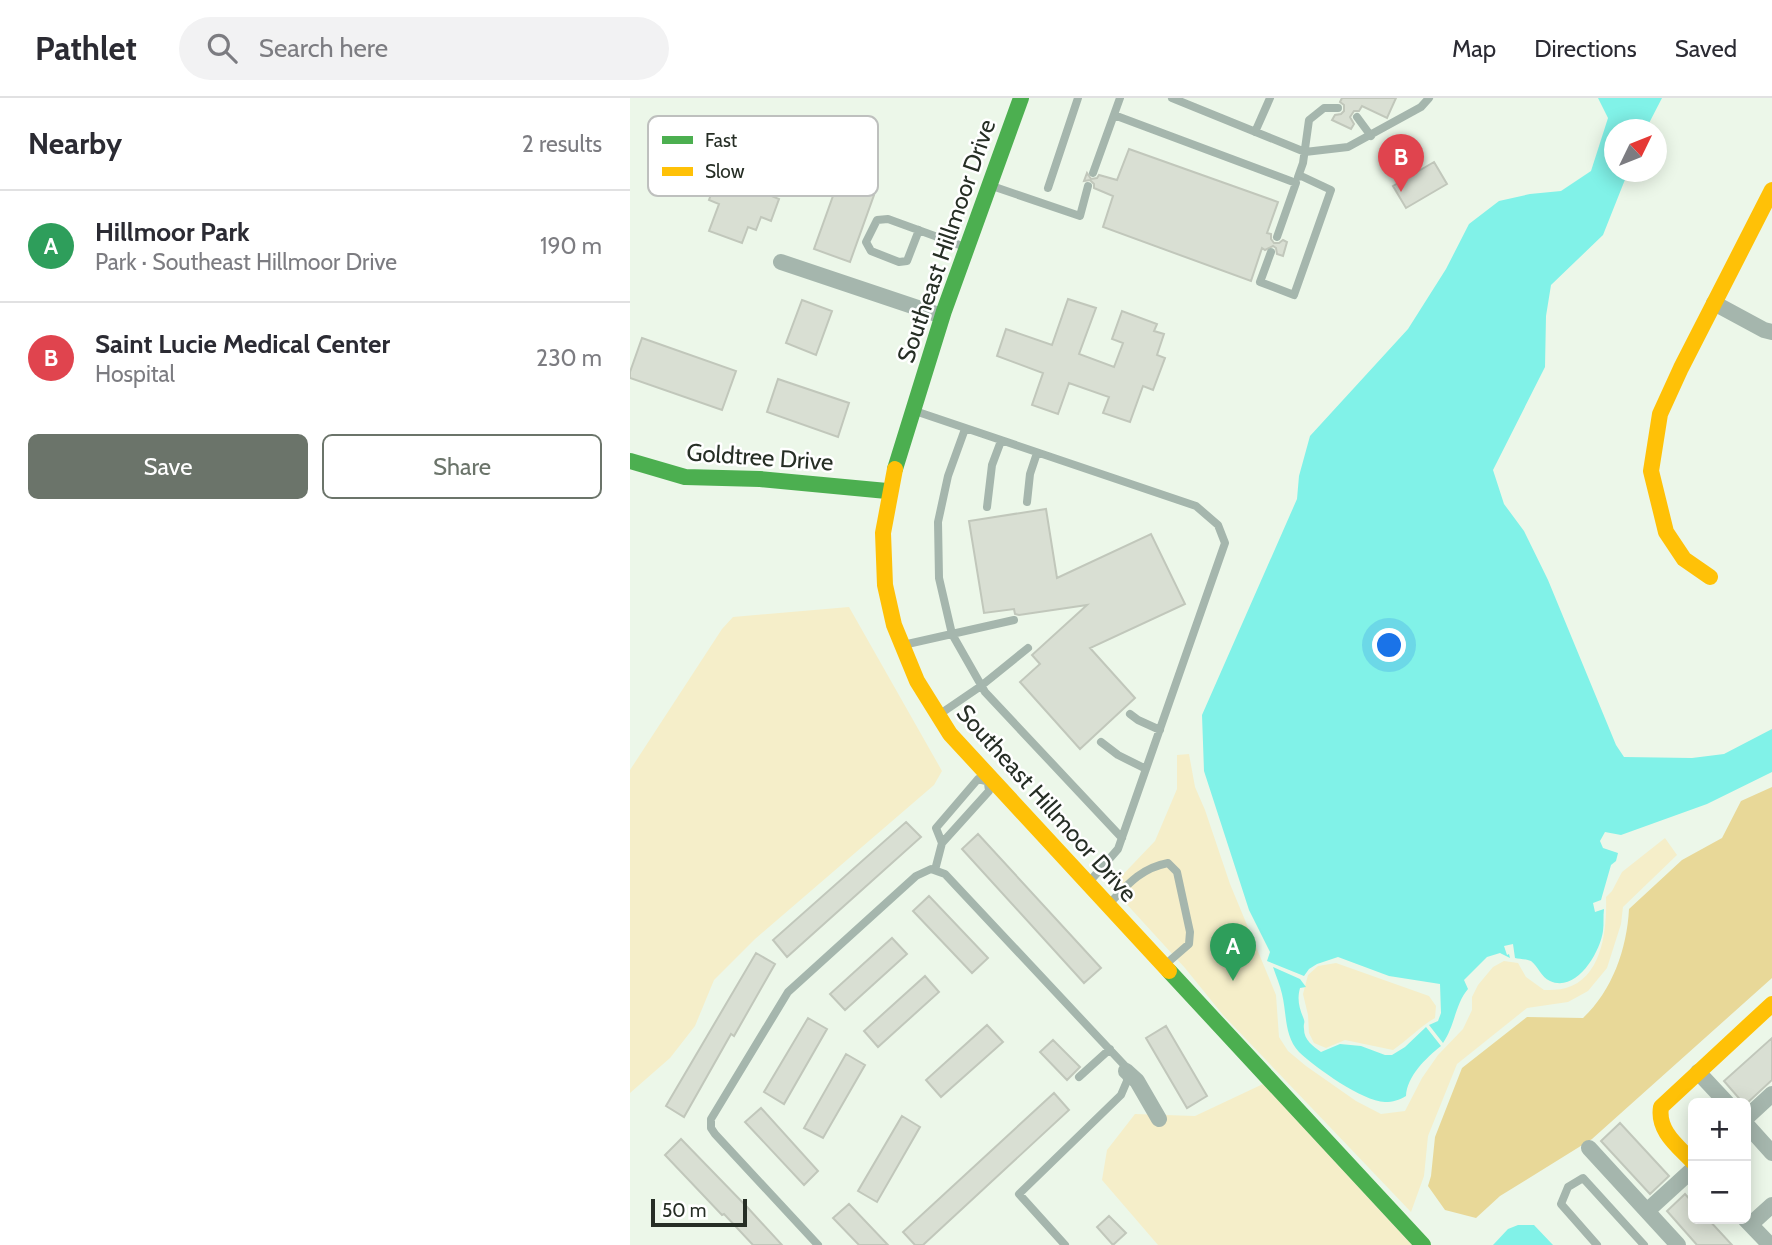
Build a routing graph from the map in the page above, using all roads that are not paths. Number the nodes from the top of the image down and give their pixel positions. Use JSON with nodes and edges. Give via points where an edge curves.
{"nodes":[{"id":1,"x":1021,"y":98,"type":"edge"},
{"id":2,"x":1078,"y":98,"type":"edge"},
{"id":3,"x":1120,"y":98,"type":"edge"},
{"id":4,"x":1172,"y":98,"type":"edge"},
{"id":5,"x":1270,"y":98,"type":"edge"},
{"id":6,"x":1429,"y":98,"type":"edge"},
{"id":7,"x":1338,"y":108,"type":"dead end"},
{"id":8,"x":1114,"y":115,"type":"junction"},
{"id":9,"x":1357,"y":117,"type":"dead end"},
{"id":10,"x":1255,"y":132,"type":"junction"},
{"id":11,"x":1371,"y":136,"type":"junction"},
{"id":12,"x":1305,"y":152,"type":"junction"},
{"id":13,"x":1093,"y":173,"type":"dead end"},
{"id":14,"x":1298,"y":179,"type":"junction"},
{"id":15,"x":989,"y":186,"type":"junction"},
{"id":16,"x":1088,"y":186,"type":"dead end"},
{"id":17,"x":1048,"y":188,"type":"dead end"},
{"id":18,"x":1772,"y":190,"type":"edge"},
{"id":19,"x":919,"y":230,"type":"junction"},
{"id":20,"x":1277,"y":237,"type":"dead end"},
{"id":21,"x":965,"y":247,"type":"junction"},
{"id":22,"x":1271,"y":252,"type":"dead end"},
{"id":23,"x":782,"y":262,"type":"dead end"},
{"id":24,"x":1714,"y":303,"type":"junction"},
{"id":25,"x":942,"y":316,"type":"junction"},
{"id":26,"x":1772,"y":332,"type":"edge"},
{"id":27,"x":912,"y":410,"type":"junction"},
{"id":28,"x":965,"y":429,"type":"junction"},
{"id":29,"x":1001,"y":441,"type":"junction"},
{"id":30,"x":1037,"y":453,"type":"junction"},
{"id":31,"x":630,"y":461,"type":"edge"},
{"id":32,"x":887,"y":491,"type":"junction"},
{"id":33,"x":1027,"y":502,"type":"dead end"},
{"id":34,"x":987,"y":507,"type":"dead end"},
{"id":35,"x":1710,"y":577,"type":"dead end"},
{"id":36,"x":1014,"y":620,"type":"dead end"},
{"id":37,"x":952,"y":634,"type":"junction"},
{"id":38,"x":900,"y":646,"type":"junction"},
{"id":39,"x":1028,"y":648,"type":"dead end"},
{"id":40,"x":981,"y":686,"type":"junction"},
{"id":41,"x":1130,"y":714,"type":"dead end"},
{"id":42,"x":937,"y":716,"type":"junction"},
{"id":43,"x":1160,"y":730,"type":"junction"},
{"id":44,"x":1101,"y":742,"type":"dead end"},
{"id":45,"x":1146,"y":769,"type":"junction"},
{"id":46,"x":989,"y":779,"type":"junction"},
{"id":47,"x":1122,"y":838,"type":"junction"},
{"id":48,"x":942,"y":843,"type":"junction"},
{"id":49,"x":935,"y":870,"type":"junction"},
{"id":50,"x":1087,"y":883,"type":"junction"},
{"id":51,"x":1108,"y":905,"type":"junction"},
{"id":52,"x":1164,"y":966,"type":"junction"},
{"id":53,"x":1772,"y":1004,"type":"edge"},
{"id":54,"x":1110,"y":1049,"type":"junction"},
{"id":55,"x":1126,"y":1071,"type":"junction"},
{"id":56,"x":1698,"y":1072,"type":"junction"},
{"id":57,"x":1079,"y":1077,"type":"dead end"},
{"id":58,"x":1772,"y":1094,"type":"edge"},
{"id":59,"x":1722,"y":1098,"type":"edge"},
{"id":60,"x":1751,"y":1113,"type":"edge"},
{"id":61,"x":1160,"y":1119,"type":"dead end"},
{"id":62,"x":1751,"y":1130,"type":"edge"},
{"id":63,"x":1589,"y":1148,"type":"dead end"},
{"id":64,"x":1772,"y":1153,"type":"edge"},
{"id":65,"x":1692,"y":1161,"type":"edge"},
{"id":66,"x":1688,"y":1174,"type":"edge"},
{"id":67,"x":1772,"y":1205,"type":"edge"},
{"id":68,"x":1647,"y":1211,"type":"junction"},
{"id":69,"x":1751,"y":1220,"type":"edge"},
{"id":70,"x":1750,"y":1224,"type":"edge"},
{"id":71,"x":818,"y":1245,"type":"edge"},
{"id":72,"x":1065,"y":1245,"type":"edge"},
{"id":73,"x":1423,"y":1245,"type":"edge"},
{"id":74,"x":1597,"y":1245,"type":"edge"},
{"id":75,"x":1644,"y":1245,"type":"edge"},
{"id":76,"x":1678,"y":1245,"type":"edge"},
{"id":77,"x":1770,"y":1245,"type":"edge"}],
"edges":[{"from":1,"to":15,"type":"street","name":"Southeast Hillmoor Drive"},
{"from":2,"to":17,"type":"lane"},
{"from":3,"to":8,"type":"lane"},
{"from":4,"to":10,"type":"lane"},
{"from":5,"to":10,"type":"lane"},
{"from":6,"to":11,"type":"lane"},
{"from":7,"to":12,"type":"lane","via":[[1324,108],[1309,120]]},
{"from":8,"to":13,"type":"lane"},
{"from":8,"to":14,"type":"lane"},
{"from":9,"to":11,"type":"lane"},
{"from":10,"to":12,"type":"lane"},
{"from":11,"to":12,"type":"lane","via":[[1348,147]]},
{"from":12,"to":14,"type":"lane"},
{"from":14,"to":20,"type":"lane"},
{"from":14,"to":22,"type":"lane","via":[[1331,190],[1294,295],[1260,282]]},
{"from":15,"to":16,"type":"lane","via":[[1080,216]]},
{"from":15,"to":21,"type":"street","name":"Southeast Hillmoor Drive"},
{"from":18,"to":24,"type":"street"},
{"from":19,"to":19,"type":"lane","via":[[888,219],[877,220],[866,242],[870,251],[907,261]]},
{"from":19,"to":21,"type":"lane"},
{"from":21,"to":25,"type":"street","name":"Southeast Hillmoor Drive"},
{"from":23,"to":25,"type":"street"},
{"from":24,"to":26,"type":"street"},
{"from":24,"to":35,"type":"street","via":[[1660,414],[1651,471],[1666,532],[1684,559]]},
{"from":25,"to":27,"type":"street","name":"Southeast Hillmoor Drive"},
{"from":27,"to":28,"type":"lane"},
{"from":27,"to":32,"type":"street","name":"Southeast Hillmoor Drive"},
{"from":28,"to":29,"type":"lane"},
{"from":28,"to":37,"type":"lane","via":[[948,475],[938,522],[939,578]]},
{"from":29,"to":30,"type":"lane"},
{"from":29,"to":34,"type":"lane","via":[[992,465]]},
{"from":30,"to":33,"type":"lane"},
{"from":30,"to":43,"type":"lane","via":[[1196,506],[1218,525],[1225,542]]},
{"from":31,"to":32,"type":"street","name":"Goldtree Drive","via":[[685,477]]},
{"from":32,"to":38,"type":"street","name":"Southeast Hillmoor Drive","via":[[882,549]]},
{"from":36,"to":37,"type":"lane"},
{"from":37,"to":38,"type":"lane"},
{"from":37,"to":40,"type":"lane"},
{"from":38,"to":42,"type":"street","name":"Southeast Hillmoor Drive"},
{"from":39,"to":40,"type":"lane"},
{"from":40,"to":42,"type":"lane"},
{"from":40,"to":47,"type":"lane"},
{"from":41,"to":43,"type":"lane"},
{"from":42,"to":46,"type":"street","name":"Southeast Hillmoor Drive"},
{"from":43,"to":45,"type":"lane"},
{"from":44,"to":45,"type":"lane"},
{"from":45,"to":47,"type":"lane"},
{"from":46,"to":48,"type":"lane","via":[[989,791]]},
{"from":46,"to":48,"type":"lane","via":[[978,779],[936,828]]},
{"from":46,"to":50,"type":"street","name":"Southeast Hillmoor Drive"},
{"from":47,"to":50,"type":"lane","via":[[1118,849]]},
{"from":48,"to":49,"type":"lane"},
{"from":49,"to":54,"type":"lane","via":[[945,874]]},
{"from":49,"to":71,"type":"lane","via":[[916,876],[789,992],[711,1119],[715,1134]]},
{"from":50,"to":51,"type":"street","name":"Southeast Hillmoor Drive"},
{"from":51,"to":52,"type":"street","name":"Southeast Hillmoor Drive"},
{"from":51,"to":52,"type":"lane","via":[[1132,880],[1154,866],[1167,863],[1177,872],[1189,944]]},
{"from":52,"to":73,"type":"street","name":"Southeast Hillmoor Drive"},
{"from":53,"to":56,"type":"street"},
{"from":54,"to":55,"type":"lane"},
{"from":54,"to":57,"type":"lane"},
{"from":55,"to":61,"type":"street"},
{"from":55,"to":72,"type":"lane","via":[[1121,1095],[1019,1194]]},
{"from":56,"to":59,"type":"street"},
{"from":56,"to":65,"type":"street","via":[[1661,1107],[1658,1116],[1660,1126]]},
{"from":58,"to":60,"type":"street"},
{"from":62,"to":64,"type":"street"},
{"from":63,"to":68,"type":"street"},
{"from":66,"to":68,"type":"street"},
{"from":67,"to":69,"type":"street"},
{"from":68,"to":76,"type":"street"},
{"from":70,"to":77,"type":"street"},
{"from":74,"to":75,"type":"lane","via":[[1561,1204],[1568,1187],[1583,1178]]}]}
